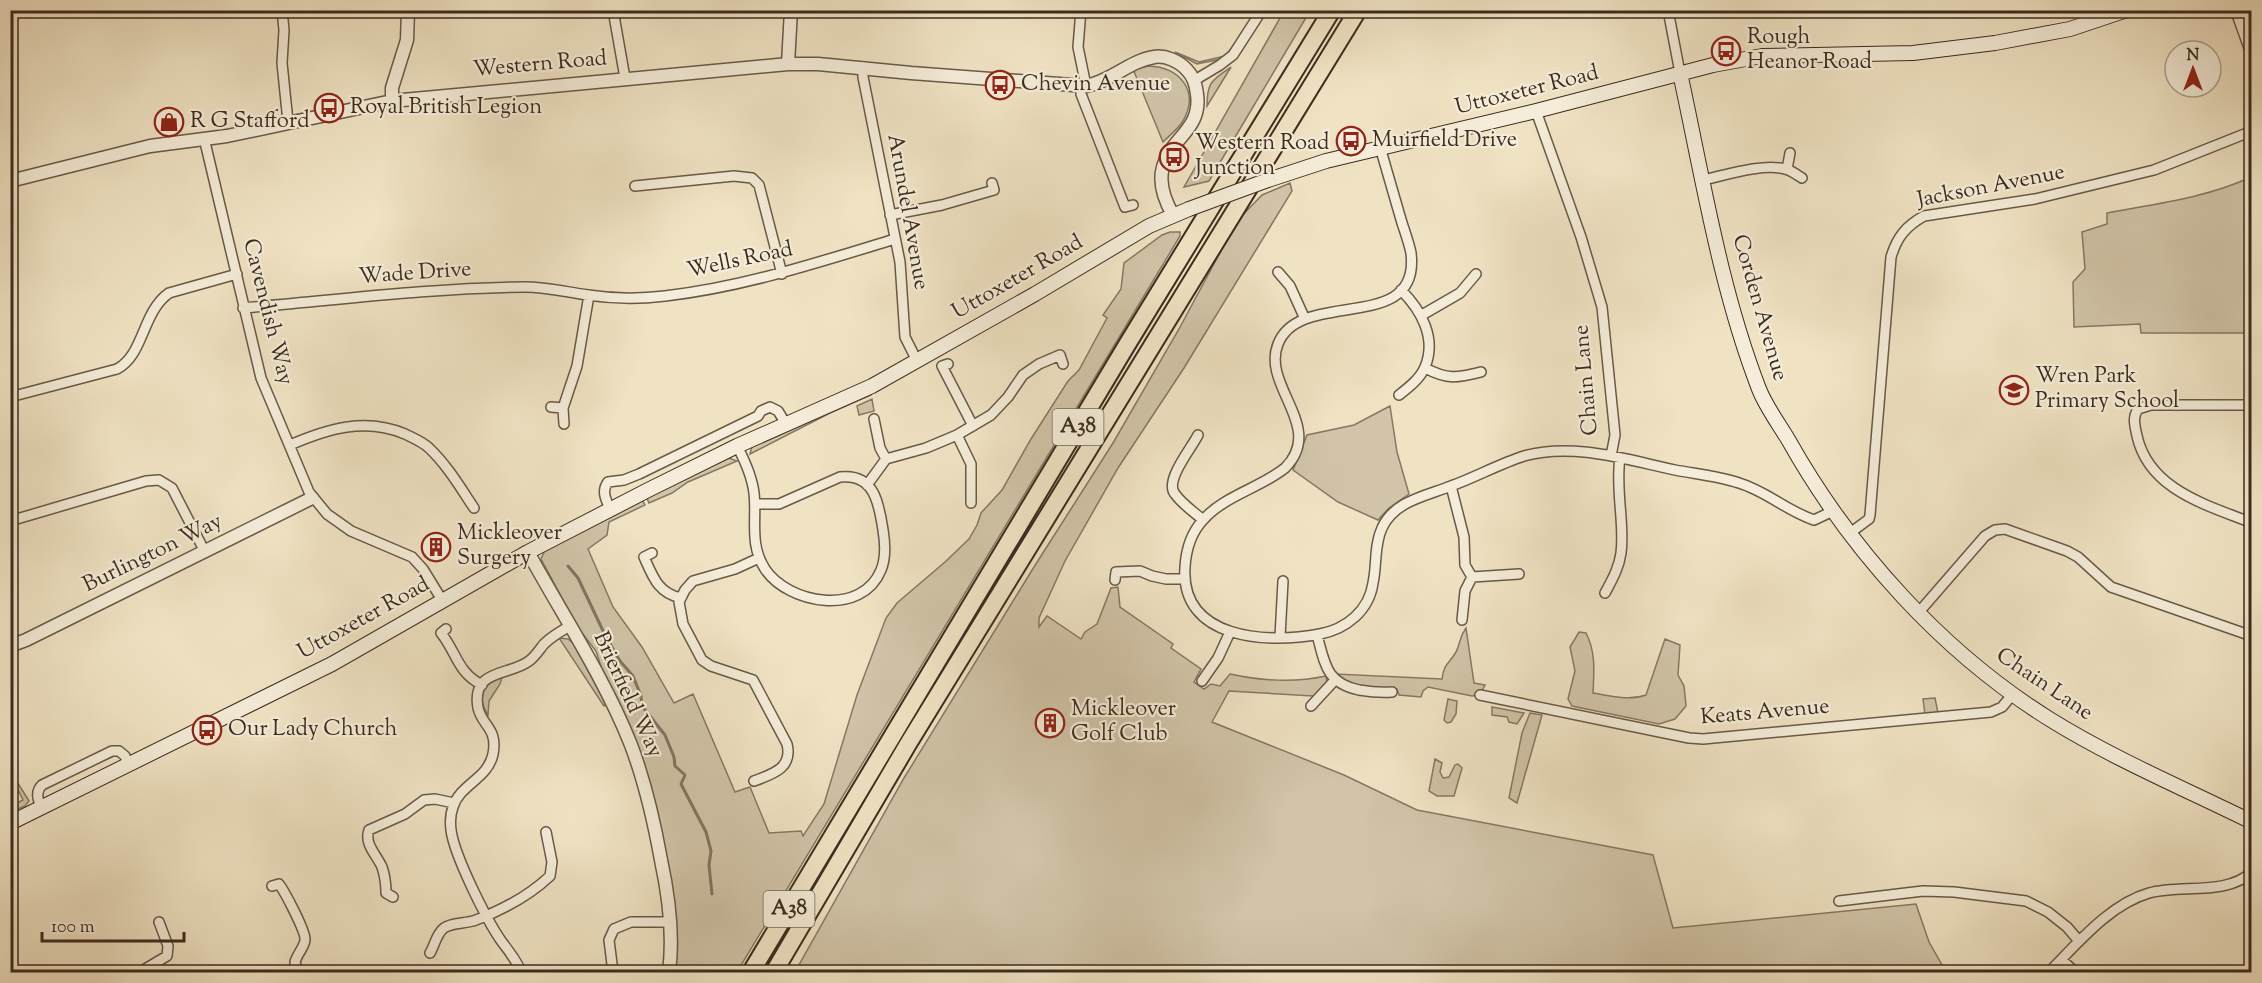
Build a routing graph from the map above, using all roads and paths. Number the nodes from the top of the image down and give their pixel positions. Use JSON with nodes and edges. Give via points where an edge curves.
{"nodes":[{"id":1,"x":282,"y":10,"type":"edge"},
{"id":2,"x":408,"y":10,"type":"edge"},
{"id":3,"x":613,"y":10,"type":"edge"},
{"id":4,"x":791,"y":10,"type":"edge"},
{"id":5,"x":1081,"y":10,"type":"edge"},
{"id":6,"x":1262,"y":10,"type":"edge"},
{"id":7,"x":1332,"y":10,"type":"edge"},
{"id":8,"x":1358,"y":10,"type":"edge"},
{"id":9,"x":1668,"y":10,"type":"edge"},
{"id":10,"x":2127,"y":10,"type":"edge"},
{"id":11,"x":2237,"y":10,"type":"edge"},
{"id":12,"x":2252,"y":52,"type":"edge"},
{"id":13,"x":788,"y":64,"type":"junction"},
{"id":14,"x":863,"y":68,"type":"junction"},
{"id":15,"x":1680,"y":73,"type":"junction"},
{"id":16,"x":625,"y":78,"type":"junction"},
{"id":17,"x":1194,"y":80,"type":"junction"},
{"id":18,"x":1083,"y":86,"type":"junction"},
{"id":19,"x":392,"y":101,"type":"junction"},
{"id":20,"x":1536,"y":111,"type":"junction"},
{"id":21,"x":288,"y":122,"type":"junction"},
{"id":22,"x":2252,"y":130,"type":"edge"},
{"id":23,"x":204,"y":138,"type":"junction"},
{"id":24,"x":1380,"y":147,"type":"junction"},
{"id":25,"x":1790,"y":153,"type":"dead end"},
{"id":26,"x":1787,"y":169,"type":"junction"},
{"id":27,"x":1802,"y":178,"type":"dead end"},
{"id":28,"x":1703,"y":180,"type":"junction"},
{"id":29,"x":10,"y":181,"type":"edge"},
{"id":30,"x":993,"y":183,"type":"dead end"},
{"id":31,"x":635,"y":186,"type":"dead end"},
{"id":32,"x":1133,"y":205,"type":"dead end"},
{"id":33,"x":890,"y":215,"type":"junction"},
{"id":34,"x":1173,"y":215,"type":"junction"},
{"id":35,"x":895,"y":239,"type":"junction"},
{"id":36,"x":1278,"y":272,"type":"dead end"},
{"id":37,"x":237,"y":274,"type":"junction"},
{"id":38,"x":782,"y":274,"type":"junction"},
{"id":39,"x":1476,"y":274,"type":"dead end"},
{"id":40,"x":1401,"y":290,"type":"junction"},
{"id":41,"x":589,"y":295,"type":"junction"},
{"id":42,"x":243,"y":308,"type":"junction"},
{"id":43,"x":1422,"y":315,"type":"junction"},
{"id":44,"x":1305,"y":319,"type":"junction"},
{"id":45,"x":917,"y":361,"type":"junction"},
{"id":46,"x":948,"y":364,"type":"dead end"},
{"id":47,"x":1063,"y":364,"type":"dead end"},
{"id":48,"x":1425,"y":368,"type":"junction"},
{"id":49,"x":1481,"y":372,"type":"dead end"},
{"id":50,"x":1399,"y":395,"type":"dead end"},
{"id":51,"x":10,"y":397,"type":"edge"},
{"id":52,"x":2252,"y":405,"type":"edge"},
{"id":53,"x":552,"y":407,"type":"dead end"},
{"id":54,"x":563,"y":408,"type":"junction"},
{"id":55,"x":874,"y":419,"type":"dead end"},
{"id":56,"x":564,"y":424,"type":"dead end"},
{"id":57,"x":786,"y":424,"type":"junction"},
{"id":58,"x":974,"y":426,"type":"junction"},
{"id":59,"x":957,"y":435,"type":"junction"},
{"id":60,"x":1198,"y":435,"type":"dead end"},
{"id":61,"x":290,"y":445,"type":"junction"},
{"id":62,"x":737,"y":446,"type":"junction"},
{"id":63,"x":1616,"y":457,"type":"junction"},
{"id":64,"x":886,"y":459,"type":"junction"},
{"id":65,"x":867,"y":485,"type":"junction"},
{"id":66,"x":1451,"y":486,"type":"junction"},
{"id":67,"x":312,"y":498,"type":"junction"},
{"id":68,"x":971,"y":502,"type":"dead end"},
{"id":69,"x":755,"y":504,"type":"junction"},
{"id":70,"x":474,"y":508,"type":"dead end"},
{"id":71,"x":610,"y":509,"type":"junction"},
{"id":72,"x":1833,"y":511,"type":"junction"},
{"id":73,"x":1203,"y":520,"type":"junction"},
{"id":74,"x":10,"y":521,"type":"edge"},
{"id":75,"x":2252,"y":523,"type":"edge"},
{"id":76,"x":1850,"y":532,"type":"junction"},
{"id":77,"x":206,"y":552,"type":"junction"},
{"id":78,"x":528,"y":552,"type":"junction"},
{"id":79,"x":652,"y":553,"type":"dead end"},
{"id":80,"x":759,"y":558,"type":"junction"},
{"id":81,"x":1520,"y":574,"type":"dead end"},
{"id":82,"x":1472,"y":578,"type":"junction"},
{"id":83,"x":1185,"y":579,"type":"junction"},
{"id":84,"x":1115,"y":580,"type":"dead end"},
{"id":85,"x":1283,"y":581,"type":"dead end"},
{"id":86,"x":1605,"y":593,"type":"dead end"},
{"id":87,"x":681,"y":598,"type":"junction"},
{"id":88,"x":442,"y":600,"type":"junction"},
{"id":89,"x":1919,"y":612,"type":"junction"},
{"id":90,"x":1462,"y":620,"type":"dead end"},
{"id":91,"x":570,"y":626,"type":"junction"},
{"id":92,"x":446,"y":629,"type":"dead end"},
{"id":93,"x":1230,"y":632,"type":"junction"},
{"id":94,"x":1317,"y":635,"type":"junction"},
{"id":95,"x":2249,"y":635,"type":"dead end"},
{"id":96,"x":1280,"y":638,"type":"junction"},
{"id":97,"x":10,"y":646,"type":"edge"},
{"id":98,"x":1335,"y":680,"type":"junction"},
{"id":99,"x":1202,"y":681,"type":"dead end"},
{"id":100,"x":482,"y":685,"type":"junction"},
{"id":101,"x":1392,"y":692,"type":"dead end"},
{"id":102,"x":2013,"y":694,"type":"junction"},
{"id":103,"x":1480,"y":695,"type":"dead end"},
{"id":104,"x":1311,"y":706,"type":"dead end"},
{"id":105,"x":128,"y":765,"type":"junction"},
{"id":106,"x":754,"y":781,"type":"dead end"},
{"id":107,"x":454,"y":803,"type":"junction"},
{"id":108,"x":41,"y":808,"type":"junction"},
{"id":109,"x":2252,"y":822,"type":"edge"},
{"id":110,"x":10,"y":823,"type":"edge"},
{"id":111,"x":546,"y":832,"type":"dead end"},
{"id":112,"x":2252,"y":872,"type":"edge"},
{"id":113,"x":272,"y":886,"type":"dead end"},
{"id":114,"x":393,"y":897,"type":"dead end"},
{"id":115,"x":1839,"y":901,"type":"dead end"},
{"id":116,"x":486,"y":916,"type":"junction"},
{"id":117,"x":159,"y":922,"type":"dead end"},
{"id":118,"x":671,"y":922,"type":"junction"},
{"id":119,"x":2079,"y":941,"type":"junction"},
{"id":120,"x":792,"y":943,"type":"junction"},
{"id":121,"x":430,"y":953,"type":"dead end"},
{"id":122,"x":2061,"y":960,"type":"junction"},
{"id":123,"x":2252,"y":970,"type":"edge"},
{"id":124,"x":140,"y":972,"type":"edge"},
{"id":125,"x":298,"y":972,"type":"edge"},
{"id":126,"x":522,"y":972,"type":"edge"},
{"id":127,"x":613,"y":972,"type":"edge"},
{"id":128,"x":669,"y":972,"type":"edge"},
{"id":129,"x":751,"y":972,"type":"edge"},
{"id":130,"x":774,"y":972,"type":"edge"},
{"id":131,"x":779,"y":972,"type":"edge"},
{"id":132,"x":2049,"y":972,"type":"edge"},
{"id":133,"x":2075,"y":972,"type":"edge"},
{"id":134,"x":2243,"y":972,"type":"edge"}],
"edges":[{"from":1,"to":21,"type":"street"},
{"from":2,"to":19,"type":"street","via":[[407,40],[392,88]]},
{"from":3,"to":16,"type":"street"},
{"from":4,"to":13,"type":"street"},
{"from":5,"to":18,"type":"street","via":[[1078,47]]},
{"from":6,"to":17,"type":"street","via":[[1233,55]]},
{"from":7,"to":129,"type":"highway","number":"A38"},
{"from":8,"to":120,"type":"highway","number":"A38","via":[[908,744]]},
{"from":9,"to":15,"type":"street"},
{"from":10,"to":15,"type":"main road","name":"Uttoxeter Road","via":[[2070,29],[1995,43],[1913,53],[1762,56]]},
{"from":11,"to":12,"type":"street"},
{"from":13,"to":14,"type":"street","name":"Western Road"},
{"from":13,"to":16,"type":"street","name":"Western Road"},
{"from":14,"to":18,"type":"street","name":"Western Road"},
{"from":14,"to":33,"type":"street","name":"Arundel Avenue"},
{"from":15,"to":20,"type":"main road","name":"Uttoxeter Road"},
{"from":15,"to":28,"type":"main road","name":"Corden Avenue"},
{"from":16,"to":19,"type":"street","name":"Western Road"},
{"from":17,"to":18,"type":"street","name":"Western Road","via":[[1176,61],[1155,57]]},
{"from":17,"to":34,"type":"street","via":[[1196,116],[1167,156],[1161,174],[1164,196]]},
{"from":18,"to":32,"type":"street","via":[[1081,94],[1125,207]]},
{"from":19,"to":21,"type":"street","name":"Western Road"},
{"from":20,"to":24,"type":"main road","name":"Uttoxeter Road"},
{"from":20,"to":63,"type":"street","name":"Chain Lane","via":[[1602,307]]},
{"from":21,"to":23,"type":"street","name":"Western Road"},
{"from":22,"to":76,"type":"street","name":"Jackson Avenue","via":[[2154,170],[2035,199],[1924,216],[1902,231],[1891,257],[1870,515]]},
{"from":23,"to":29,"type":"street","name":"Western Road","via":[[150,146]]},
{"from":23,"to":37,"type":"street","name":"Cavendish Way"},
{"from":24,"to":34,"type":"main road","name":"Uttoxeter Road","bridge":true,"via":[[1296,170]]},
{"from":24,"to":40,"type":"street","via":[[1411,254],[1407,281]]},
{"from":25,"to":26,"type":"street"},
{"from":26,"to":27,"type":"street"},
{"from":26,"to":28,"type":"street","via":[[1751,170]]},
{"from":28,"to":72,"type":"main road","name":"Corden Avenue","via":[[1722,268],[1760,392]]},
{"from":30,"to":33,"type":"street","via":[[994,190]]},
{"from":31,"to":38,"type":"street","via":[[734,176],[752,178],[762,194]]},
{"from":33,"to":35,"type":"street","name":"Arundel Avenue"},
{"from":34,"to":45,"type":"main road","name":"Uttoxeter Road"},
{"from":35,"to":38,"type":"street","name":"Wells Road"},
{"from":35,"to":45,"type":"street","name":"Arundel Avenue","via":[[905,338]]},
{"from":36,"to":44,"type":"street","via":[[1290,286]]},
{"from":37,"to":42,"type":"street","name":"Cavendish Way"},
{"from":37,"to":51,"type":"street","via":[[169,293],[152,310],[132,355],[117,369]]},
{"from":38,"to":41,"type":"street","name":"Wells Road","via":[[665,296]]},
{"from":39,"to":43,"type":"street","via":[[1469,291]]},
{"from":40,"to":43,"type":"street"},
{"from":40,"to":44,"type":"street","via":[[1380,305]]},
{"from":41,"to":42,"type":"street","name":"Wade Drive","via":[[549,288],[465,289]]},
{"from":41,"to":54,"type":"street","via":[[578,366]]},
{"from":42,"to":61,"type":"street","name":"Cavendish Way","via":[[261,378]]},
{"from":43,"to":48,"type":"street","via":[[1428,339]]},
{"from":44,"to":73,"type":"street","via":[[1281,336],[1275,357],[1276,372],[1297,422],[1299,439],[1294,456],[1281,472],[1218,507]]},
{"from":45,"to":57,"type":"main road","name":"Uttoxeter Road","via":[[872,386]]},
{"from":46,"to":58,"type":"street","via":[[942,366]]},
{"from":47,"to":58,"type":"street","via":[[1060,355],[1028,371],[999,408]]},
{"from":48,"to":49,"type":"street","via":[[1455,378]]},
{"from":48,"to":50,"type":"street"},
{"from":52,"to":75,"type":"street","via":[[2151,405],[2138,409],[2134,418],[2139,447],[2152,468],[2173,489]]},
{"from":53,"to":54,"type":"street"},
{"from":54,"to":56,"type":"street"},
{"from":55,"to":64,"type":"street"},
{"from":57,"to":62,"type":"main road","name":"Uttoxeter Road"},
{"from":57,"to":71,"type":"street","via":[[778,411],[765,408],[758,416],[639,474],[608,482],[604,493]]},
{"from":58,"to":59,"type":"street"},
{"from":59,"to":64,"type":"street"},
{"from":59,"to":68,"type":"street","via":[[971,464]]},
{"from":60,"to":73,"type":"street","via":[[1195,449],[1174,477],[1172,487],[1174,494]]},
{"from":61,"to":67,"type":"street","name":"Cavendish Way"},
{"from":61,"to":70,"type":"street","via":[[353,425],[398,431],[430,449]]},
{"from":62,"to":69,"type":"street","via":[[752,482]]},
{"from":62,"to":71,"type":"main road","name":"Uttoxeter Road"},
{"from":63,"to":66,"type":"street","via":[[1580,452],[1525,456]]},
{"from":63,"to":72,"type":"street","name":"Chain Lane","via":[[1739,483],[1814,520]]},
{"from":63,"to":86,"type":"street","via":[[1621,552]]},
{"from":64,"to":65,"type":"street"},
{"from":65,"to":69,"type":"street","via":[[840,477],[779,504]]},
{"from":65,"to":80,"type":"street","via":[[876,498],[884,550],[881,571],[864,590],[836,600],[815,600],[774,579]]},
{"from":66,"to":82,"type":"street","via":[[1464,537],[1465,565]]},
{"from":66,"to":94,"type":"street","via":[[1410,501],[1390,516],[1379,533],[1373,584],[1363,608],[1343,626]]},
{"from":67,"to":77,"type":"street","name":"Burlington Way"},
{"from":67,"to":88,"type":"street","name":"Cavendish Way","via":[[351,531],[412,557]]},
{"from":69,"to":80,"type":"street","via":[[754,539]]},
{"from":71,"to":78,"type":"main road","name":"Uttoxeter Road"},
{"from":72,"to":76,"type":"main road","name":"Corden Avenue"},
{"from":73,"to":83,"type":"street","via":[[1189,543]]},
{"from":74,"to":77,"type":"street","via":[[159,480],[172,489]]},
{"from":76,"to":89,"type":"main road","name":"Chain Lane"},
{"from":77,"to":97,"type":"street","name":"Burlington Way"},
{"from":78,"to":88,"type":"main road","name":"Uttoxeter Road"},
{"from":78,"to":91,"type":"street","name":"Brierfield Way"},
{"from":79,"to":87,"type":"street","via":[[644,557],[656,584],[664,592]]},
{"from":80,"to":87,"type":"street","via":[[693,581]]},
{"from":81,"to":82,"type":"street"},
{"from":82,"to":90,"type":"street"},
{"from":83,"to":84,"type":"street","via":[[1166,579],[1134,570],[1116,572]]},
{"from":83,"to":93,"type":"street","via":[[1187,591],[1203,617]]},
{"from":85,"to":96,"type":"street"},
{"from":87,"to":106,"type":"street","via":[[681,618],[698,654],[711,666],[753,680],[787,744],[784,765]]},
{"from":88,"to":105,"type":"main road","name":"Uttoxeter Road","via":[[332,664]]},
{"from":89,"to":95,"type":"street","via":[[1986,536],[2005,529],[2078,557],[2110,587]]},
{"from":89,"to":102,"type":"main road","name":"Chain Lane"},
{"from":91,"to":100,"type":"street","via":[[554,635],[528,662],[494,674]]},
{"from":91,"to":118,"type":"street","name":"Brierfield Way","via":[[612,703],[641,775]]},
{"from":92,"to":100,"type":"street","via":[[441,633],[459,667]]},
{"from":93,"to":96,"type":"street"},
{"from":93,"to":99,"type":"street","via":[[1214,674]]},
{"from":94,"to":96,"type":"street"},
{"from":94,"to":98,"type":"street","via":[[1324,663]]},
{"from":98,"to":101,"type":"street","via":[[1375,694]]},
{"from":98,"to":104,"type":"street"},
{"from":100,"to":107,"type":"street","via":[[478,706],[491,730],[492,760]]},
{"from":102,"to":103,"type":"street","name":"Keats Avenue","via":[[2002,707],[1991,712],[1703,739]]},
{"from":102,"to":109,"type":"main road","name":"Chain Lane","via":[[2092,744]]},
{"from":105,"to":108,"type":"main road","name":"Uttoxeter Road"},
{"from":105,"to":108,"type":"street","via":[[125,756],[112,751],[42,785],[37,795]]},
{"from":107,"to":114,"type":"street","via":[[424,800],[405,814],[369,830],[368,842],[382,867],[386,893]]},
{"from":107,"to":116,"type":"street","via":[[450,820],[453,841]]},
{"from":108,"to":110,"type":"main road","name":"Uttoxeter Road"},
{"from":111,"to":116,"type":"street","via":[[552,862],[550,876]]},
{"from":112,"to":119,"type":"street","via":[[2226,885],[2150,893],[2127,902]]},
{"from":113,"to":125,"type":"street","via":[[279,884],[286,895],[305,938],[296,957]]},
{"from":115,"to":119,"type":"street","via":[[1954,891],[2026,902],[2048,912]]},
{"from":116,"to":121,"type":"street","via":[[443,929]]},
{"from":116,"to":126,"type":"street"},
{"from":117,"to":124,"type":"street","via":[[168,946],[167,956]]},
{"from":118,"to":127,"type":"street","via":[[631,922],[614,929],[609,940]]},
{"from":118,"to":128,"type":"street","name":"Brierfield Way"},
{"from":119,"to":122,"type":"street"},
{"from":120,"to":130,"type":"highway","number":"A38"},
{"from":120,"to":131,"type":"highway"},
{"from":122,"to":132,"type":"street"},
{"from":122,"to":133,"type":"street"},
{"from":123,"to":134,"type":"street"}]}
